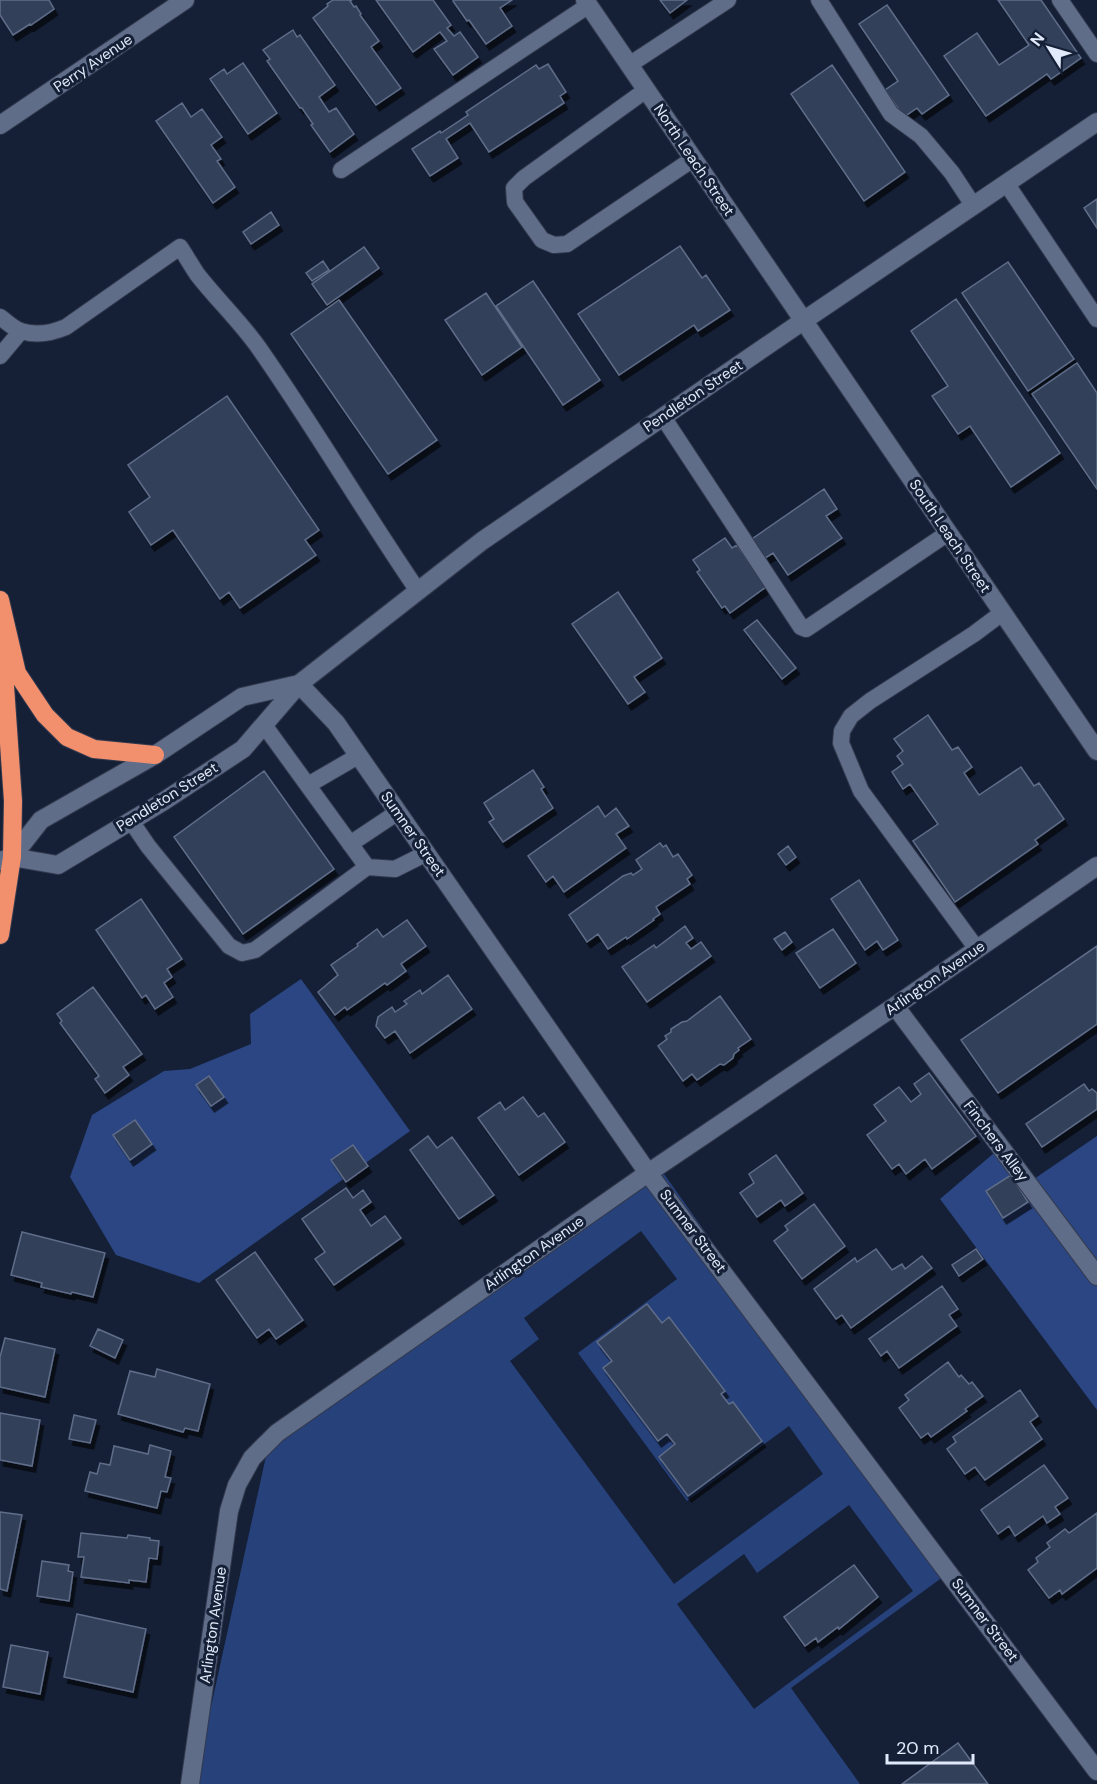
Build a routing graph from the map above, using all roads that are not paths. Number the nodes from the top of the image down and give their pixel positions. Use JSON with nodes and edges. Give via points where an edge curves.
{"nodes":[{"id":1,"x":185,"y":0,"type":"edge"},
{"id":2,"x":728,"y":0,"type":"edge"},
{"id":3,"x":819,"y":0,"type":"edge"},
{"id":4,"x":1060,"y":0,"type":"edge"},
{"id":5,"x":587,"y":3,"type":"edge"},
{"id":6,"x":1097,"y":54,"type":"edge"},
{"id":7,"x":629,"y":65,"type":"junction"},
{"id":8,"x":646,"y":90,"type":"junction"},
{"id":9,"x":1097,"y":122,"type":"edge"},
{"id":10,"x":0,"y":125,"type":"edge"},
{"id":11,"x":693,"y":159,"type":"junction"},
{"id":12,"x":341,"y":170,"type":"dead end"},
{"id":13,"x":1006,"y":183,"type":"junction"},
{"id":14,"x":973,"y":205,"type":"junction"},
{"id":15,"x":0,"y":317,"type":"edge"},
{"id":16,"x":1097,"y":319,"type":"edge"},
{"id":17,"x":803,"y":321,"type":"junction"},
{"id":18,"x":21,"y":331,"type":"junction"},
{"id":19,"x":0,"y":356,"type":"edge"},
{"id":20,"x":663,"y":417,"type":"junction"},
{"id":21,"x":948,"y":533,"type":"junction"},
{"id":22,"x":418,"y":591,"type":"junction"},
{"id":23,"x":0,"y":600,"type":"edge"},
{"id":24,"x":1002,"y":613,"type":"junction"},
{"id":25,"x":0,"y":614,"type":"edge"},
{"id":26,"x":299,"y":684,"type":"junction"},
{"id":27,"x":264,"y":725,"type":"junction"},
{"id":28,"x":1097,"y":751,"type":"edge"},
{"id":29,"x":155,"y":755,"type":"junction"},
{"id":30,"x":358,"y":756,"type":"junction"},
{"id":31,"x":308,"y":785,"type":"junction"},
{"id":32,"x":398,"y":812,"type":"junction"},
{"id":33,"x":131,"y":821,"type":"junction"},
{"id":34,"x":350,"y":844,"type":"junction"},
{"id":35,"x":427,"y":853,"type":"junction"},
{"id":36,"x":6,"y":859,"type":"edge"},
{"id":37,"x":1097,"y":866,"type":"edge"},
{"id":38,"x":367,"y":867,"type":"junction"},
{"id":39,"x":0,"y":935,"type":"edge"},
{"id":40,"x":977,"y":949,"type":"junction"},
{"id":41,"x":895,"y":1006,"type":"junction"},
{"id":42,"x":648,"y":1173,"type":"junction"},
{"id":43,"x":1097,"y":1276,"type":"edge"},
{"id":44,"x":1097,"y":1771,"type":"edge"},
{"id":45,"x":190,"y":1784,"type":"edge"}],
"edges":[{"from":1,"to":10,"type":"street","name":"Perry Avenue"},
{"from":2,"to":7,"type":"lane"},
{"from":3,"to":14,"type":"lane","via":[[891,114],[921,136]]},
{"from":4,"to":6,"type":"lane"},
{"from":5,"to":7,"type":"street","name":"North Leach Street"},
{"from":5,"to":12,"type":"lane"},
{"from":7,"to":8,"type":"street","name":"North Leach Street"},
{"from":8,"to":11,"type":"street","name":"North Leach Street"},
{"from":8,"to":11,"type":"lane","via":[[524,178],[514,188],[515,202],[542,240],[554,245],[567,244]]},
{"from":9,"to":13,"type":"street","name":"Pendleton Street"},
{"from":11,"to":17,"type":"street","name":"North Leach Street"},
{"from":13,"to":14,"type":"street","name":"Pendleton Street"},
{"from":13,"to":16,"type":"lane"},
{"from":14,"to":17,"type":"street","name":"Pendleton Street"},
{"from":15,"to":18,"type":"lane"},
{"from":17,"to":20,"type":"street","name":"Pendleton Street"},
{"from":17,"to":21,"type":"street","name":"South Leach Street"},
{"from":18,"to":19,"type":"lane"},
{"from":18,"to":22,"type":"lane","via":[[46,333],[66,327],[180,247],[260,349]]},
{"from":20,"to":21,"type":"lane","via":[[801,627],[806,629]]},
{"from":20,"to":22,"type":"street","name":"Pendleton Street","via":[[482,541]]},
{"from":21,"to":24,"type":"street","name":"South Leach Street"},
{"from":22,"to":26,"type":"street","name":"Pendleton Street"},
{"from":23,"to":29,"type":"highway","via":[[17,673],[45,715],[67,737],[94,749]]},
{"from":24,"to":28,"type":"street","name":"South Leach Street"},
{"from":24,"to":40,"type":"lane","via":[[851,716],[842,731],[841,743],[861,791]]},
{"from":25,"to":36,"type":"highway","via":[[13,801]]},
{"from":26,"to":27,"type":"street","name":"Pendleton Street"},
{"from":26,"to":29,"type":"street","name":"Pendleton Street","via":[[242,697]]},
{"from":26,"to":30,"type":"street","name":"Sumner Street","via":[[336,723]]},
{"from":27,"to":31,"type":"lane"},
{"from":27,"to":33,"type":"street","name":"Pendleton Street","via":[[243,749]]},
{"from":29,"to":36,"type":"street","name":"Pendleton Street","via":[[41,820]]},
{"from":30,"to":31,"type":"lane"},
{"from":30,"to":32,"type":"street","name":"Sumner Street"},
{"from":31,"to":34,"type":"lane"},
{"from":32,"to":34,"type":"lane"},
{"from":32,"to":35,"type":"street","name":"Sumner Street"},
{"from":33,"to":36,"type":"street","name":"Pendleton Street","via":[[58,865]]},
{"from":33,"to":38,"type":"lane","via":[[229,945],[242,953],[255,950]]},
{"from":34,"to":38,"type":"lane"},
{"from":35,"to":38,"type":"lane","via":[[395,869]]},
{"from":35,"to":42,"type":"street","name":"Sumner Street"},
{"from":36,"to":39,"type":"highway"},
{"from":37,"to":40,"type":"street","name":"Arlington Avenue"},
{"from":40,"to":41,"type":"street","name":"Arlington Avenue"},
{"from":41,"to":42,"type":"street","name":"Arlington Avenue"},
{"from":41,"to":43,"type":"street","name":"Finchers Alley"},
{"from":42,"to":44,"type":"street","name":"Sumner Street"},
{"from":42,"to":45,"type":"street","name":"Arlington Avenue","via":[[277,1433],[252,1458],[237,1485],[229,1511]]}]}
